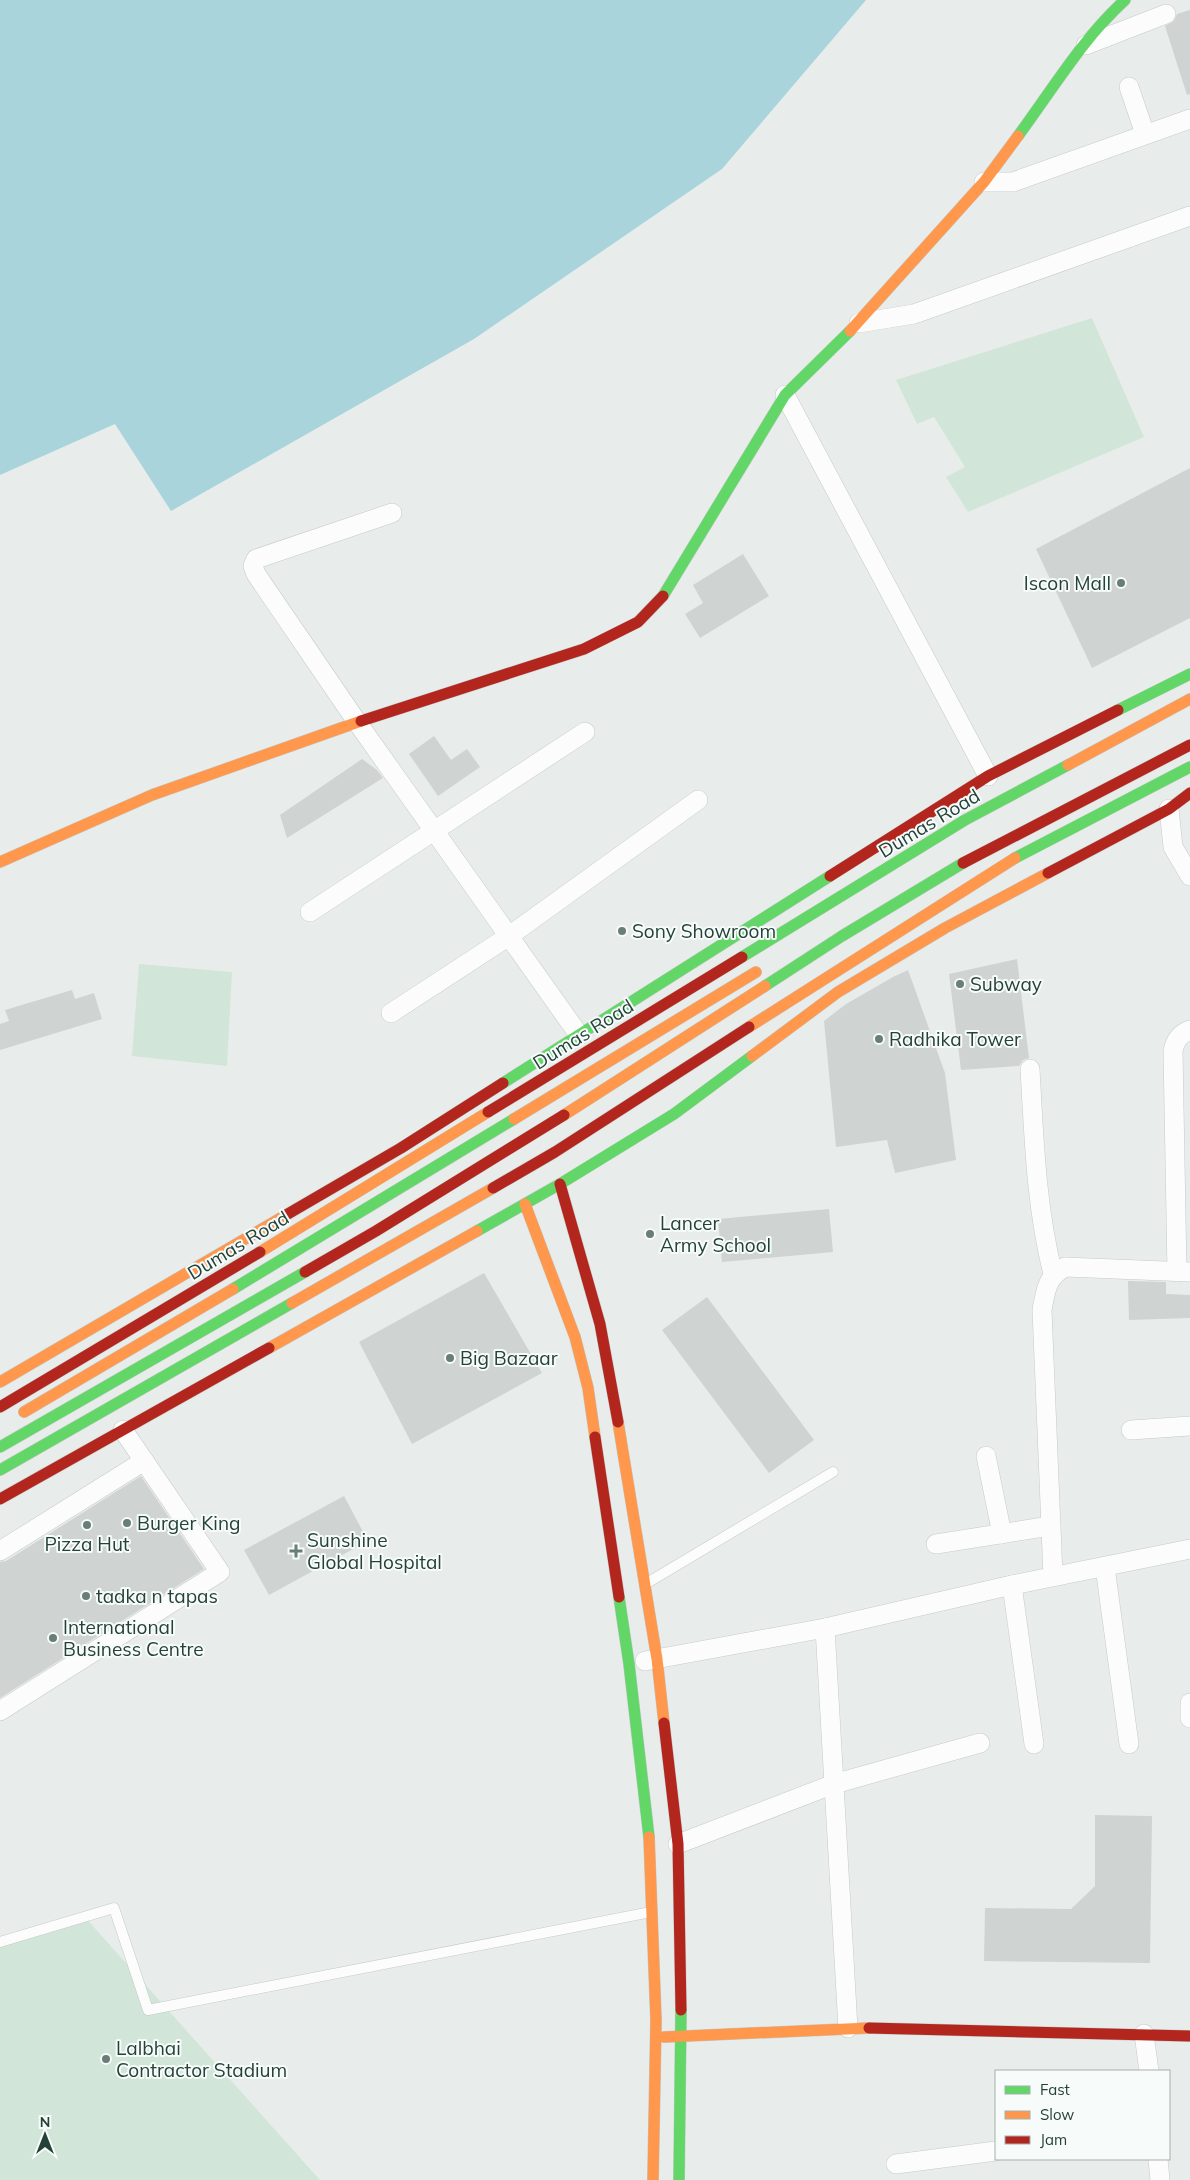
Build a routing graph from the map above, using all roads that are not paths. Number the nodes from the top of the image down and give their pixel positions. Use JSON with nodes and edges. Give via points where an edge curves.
{"nodes":[{"id":1,"x":1125,"y":0,"type":"edge"},
{"id":2,"x":1166,"y":14,"type":"dead end"},
{"id":3,"x":1085,"y":45,"type":"junction"},
{"id":4,"x":1129,"y":86,"type":"dead end"},
{"id":5,"x":1190,"y":119,"type":"edge"},
{"id":6,"x":1145,"y":134,"type":"junction"},
{"id":7,"x":984,"y":182,"type":"junction"},
{"id":8,"x":1190,"y":216,"type":"edge"},
{"id":9,"x":860,"y":323,"type":"junction"},
{"id":10,"x":785,"y":395,"type":"junction"},
{"id":11,"x":392,"y":512,"type":"dead end"},
{"id":12,"x":1190,"y":674,"type":"edge"},
{"id":13,"x":1190,"y":699,"type":"edge"},
{"id":14,"x":357,"y":722,"type":"junction"},
{"id":15,"x":584,"y":732,"type":"dead end"},
{"id":16,"x":1190,"y":744,"type":"edge"},
{"id":17,"x":1190,"y":767,"type":"edge"},
{"id":18,"x":988,"y":776,"type":"junction"},
{"id":19,"x":1190,"y":793,"type":"edge"},
{"id":20,"x":698,"y":800,"type":"dead end"},
{"id":21,"x":1169,"y":809,"type":"junction"},
{"id":22,"x":434,"y":831,"type":"junction"},
{"id":23,"x":0,"y":862,"type":"edge"},
{"id":24,"x":1190,"y":876,"type":"edge"},
{"id":25,"x":310,"y":912,"type":"dead end"},
{"id":26,"x":509,"y":936,"type":"junction"},
{"id":27,"x":763,"y":968,"type":"dead end"},
{"id":28,"x":391,"y":1014,"type":"dead end"},
{"id":29,"x":1190,"y":1030,"type":"edge"},
{"id":30,"x":579,"y":1036,"type":"junction"},
{"id":31,"x":1030,"y":1069,"type":"dead end"},
{"id":32,"x":560,"y":1184,"type":"junction"},
{"id":33,"x":524,"y":1204,"type":"junction"},
{"id":34,"x":1184,"y":1272,"type":"edge"},
{"id":35,"x":1053,"y":1274,"type":"junction"},
{"id":36,"x":0,"y":1382,"type":"edge"},
{"id":37,"x":0,"y":1407,"type":"edge"},
{"id":38,"x":16,"y":1416,"type":"dead end"},
{"id":39,"x":1190,"y":1426,"type":"edge"},
{"id":40,"x":123,"y":1430,"type":"junction"},
{"id":41,"x":1131,"y":1430,"type":"dead end"},
{"id":42,"x":0,"y":1448,"type":"edge"},
{"id":43,"x":986,"y":1456,"type":"dead end"},
{"id":44,"x":144,"y":1461,"type":"junction"},
{"id":45,"x":0,"y":1470,"type":"edge"},
{"id":46,"x":832,"y":1472,"type":"dead end"},
{"id":47,"x":0,"y":1499,"type":"edge"},
{"id":48,"x":1050,"y":1526,"type":"junction"},
{"id":49,"x":1002,"y":1534,"type":"junction"},
{"id":50,"x":936,"y":1544,"type":"dead end"},
{"id":51,"x":1190,"y":1549,"type":"edge"},
{"id":52,"x":0,"y":1551,"type":"edge"},
{"id":53,"x":1105,"y":1567,"type":"junction"},
{"id":54,"x":1053,"y":1576,"type":"junction"},
{"id":55,"x":645,"y":1584,"type":"junction"},
{"id":56,"x":1012,"y":1584,"type":"junction"},
{"id":57,"x":825,"y":1628,"type":"junction"},
{"id":58,"x":657,"y":1659,"type":"junction"},
{"id":59,"x":629,"y":1664,"type":"junction"},
{"id":60,"x":1190,"y":1703,"type":"edge"},
{"id":61,"x":0,"y":1711,"type":"edge"},
{"id":62,"x":1190,"y":1718,"type":"edge"},
{"id":63,"x":980,"y":1743,"type":"dead end"},
{"id":64,"x":1034,"y":1744,"type":"dead end"},
{"id":65,"x":1129,"y":1744,"type":"dead end"},
{"id":66,"x":834,"y":1784,"type":"junction"},
{"id":67,"x":678,"y":1844,"type":"junction"},
{"id":68,"x":652,"y":1912,"type":"junction"},
{"id":69,"x":0,"y":1942,"type":"edge"},
{"id":70,"x":848,"y":2028,"type":"junction"},
{"id":71,"x":1144,"y":2034,"type":"junction"},
{"id":72,"x":1190,"y":2036,"type":"edge"},
{"id":73,"x":655,"y":2037,"type":"junction"},
{"id":74,"x":682,"y":2038,"type":"junction"},
{"id":75,"x":1149,"y":2070,"type":"edge"},
{"id":76,"x":995,"y":2151,"type":"edge"},
{"id":77,"x":1158,"y":2160,"type":"edge"},
{"id":78,"x":896,"y":2164,"type":"dead end"},
{"id":79,"x":653,"y":2180,"type":"edge"},
{"id":80,"x":679,"y":2180,"type":"edge"},
{"id":81,"x":1160,"y":2180,"type":"edge"}],
"edges":[{"from":1,"to":3,"type":"street"},
{"from":2,"to":3,"type":"street"},
{"from":3,"to":7,"type":"street"},
{"from":4,"to":6,"type":"street"},
{"from":5,"to":6,"type":"street"},
{"from":6,"to":7,"type":"street","via":[[1013,182]]},
{"from":7,"to":9,"type":"street"},
{"from":8,"to":9,"type":"street","via":[[914,314]]},
{"from":9,"to":10,"type":"street"},
{"from":10,"to":14,"type":"street","via":[[664,595],[638,622],[584,649]]},
{"from":10,"to":18,"type":"street"},
{"from":11,"to":14,"type":"street","via":[[266,554],[256,559],[253,566]]},
{"from":12,"to":18,"type":"street"},
{"from":13,"to":37,"type":"street","name":"Dumas Road","via":[[965,820],[247,1260]]},
{"from":14,"to":22,"type":"street"},
{"from":14,"to":23,"type":"street","via":[[152,795]]},
{"from":15,"to":22,"type":"street"},
{"from":16,"to":42,"type":"street","via":[[971,858],[376,1231]]},
{"from":17,"to":45,"type":"street","via":[[1001,865],[555,1152]]},
{"from":18,"to":30,"type":"street"},
{"from":19,"to":21,"type":"street"},
{"from":20,"to":26,"type":"street"},
{"from":21,"to":24,"type":"street","via":[[1173,847]]},
{"from":21,"to":32,"type":"street","via":[[945,928],[838,992],[674,1114]]},
{"from":22,"to":25,"type":"street"},
{"from":22,"to":26,"type":"street"},
{"from":26,"to":28,"type":"street"},
{"from":26,"to":30,"type":"street"},
{"from":27,"to":38,"type":"street","via":[[320,1238]]},
{"from":29,"to":34,"type":"street","via":[[1180,1036],[1173,1052]]},
{"from":30,"to":36,"type":"street","via":[[402,1148]]},
{"from":31,"to":35,"type":"street","via":[[1038,1199]]},
{"from":32,"to":33,"type":"street"},
{"from":32,"to":55,"type":"street","via":[[602,1333]]},
{"from":33,"to":40,"type":"street"},
{"from":33,"to":59,"type":"street","via":[[575,1337],[588,1388]]},
{"from":34,"to":35,"type":"street","via":[[1065,1268]]},
{"from":35,"to":48,"type":"street","via":[[1042,1310]]},
{"from":39,"to":41,"type":"street"},
{"from":40,"to":44,"type":"street"},
{"from":40,"to":47,"type":"street"},
{"from":43,"to":49,"type":"street"},
{"from":44,"to":52,"type":"street"},
{"from":44,"to":61,"type":"street","via":[[220,1572]]},
{"from":46,"to":55,"type":"lane"},
{"from":48,"to":49,"type":"street"},
{"from":48,"to":54,"type":"street"},
{"from":49,"to":50,"type":"street"},
{"from":51,"to":53,"type":"street"},
{"from":53,"to":54,"type":"street"},
{"from":53,"to":65,"type":"street"},
{"from":54,"to":56,"type":"street"},
{"from":55,"to":58,"type":"street"},
{"from":56,"to":57,"type":"street"},
{"from":56,"to":64,"type":"street"},
{"from":57,"to":58,"type":"street"},
{"from":57,"to":66,"type":"street"},
{"from":58,"to":59,"type":"street"},
{"from":58,"to":67,"type":"street"},
{"from":59,"to":68,"type":"street","via":[[650,1836]]},
{"from":60,"to":62,"type":"street"},
{"from":63,"to":66,"type":"street"},
{"from":66,"to":67,"type":"street"},
{"from":66,"to":70,"type":"street"},
{"from":67,"to":74,"type":"street"},
{"from":68,"to":69,"type":"lane","via":[[148,2010],[114,1908]]},
{"from":68,"to":73,"type":"street"},
{"from":70,"to":71,"type":"street"},
{"from":70,"to":74,"type":"street"},
{"from":71,"to":72,"type":"street"},
{"from":71,"to":75,"type":"street"},
{"from":73,"to":74,"type":"street"},
{"from":73,"to":79,"type":"street"},
{"from":74,"to":80,"type":"street"},
{"from":76,"to":78,"type":"street"},
{"from":77,"to":81,"type":"street"}]}
